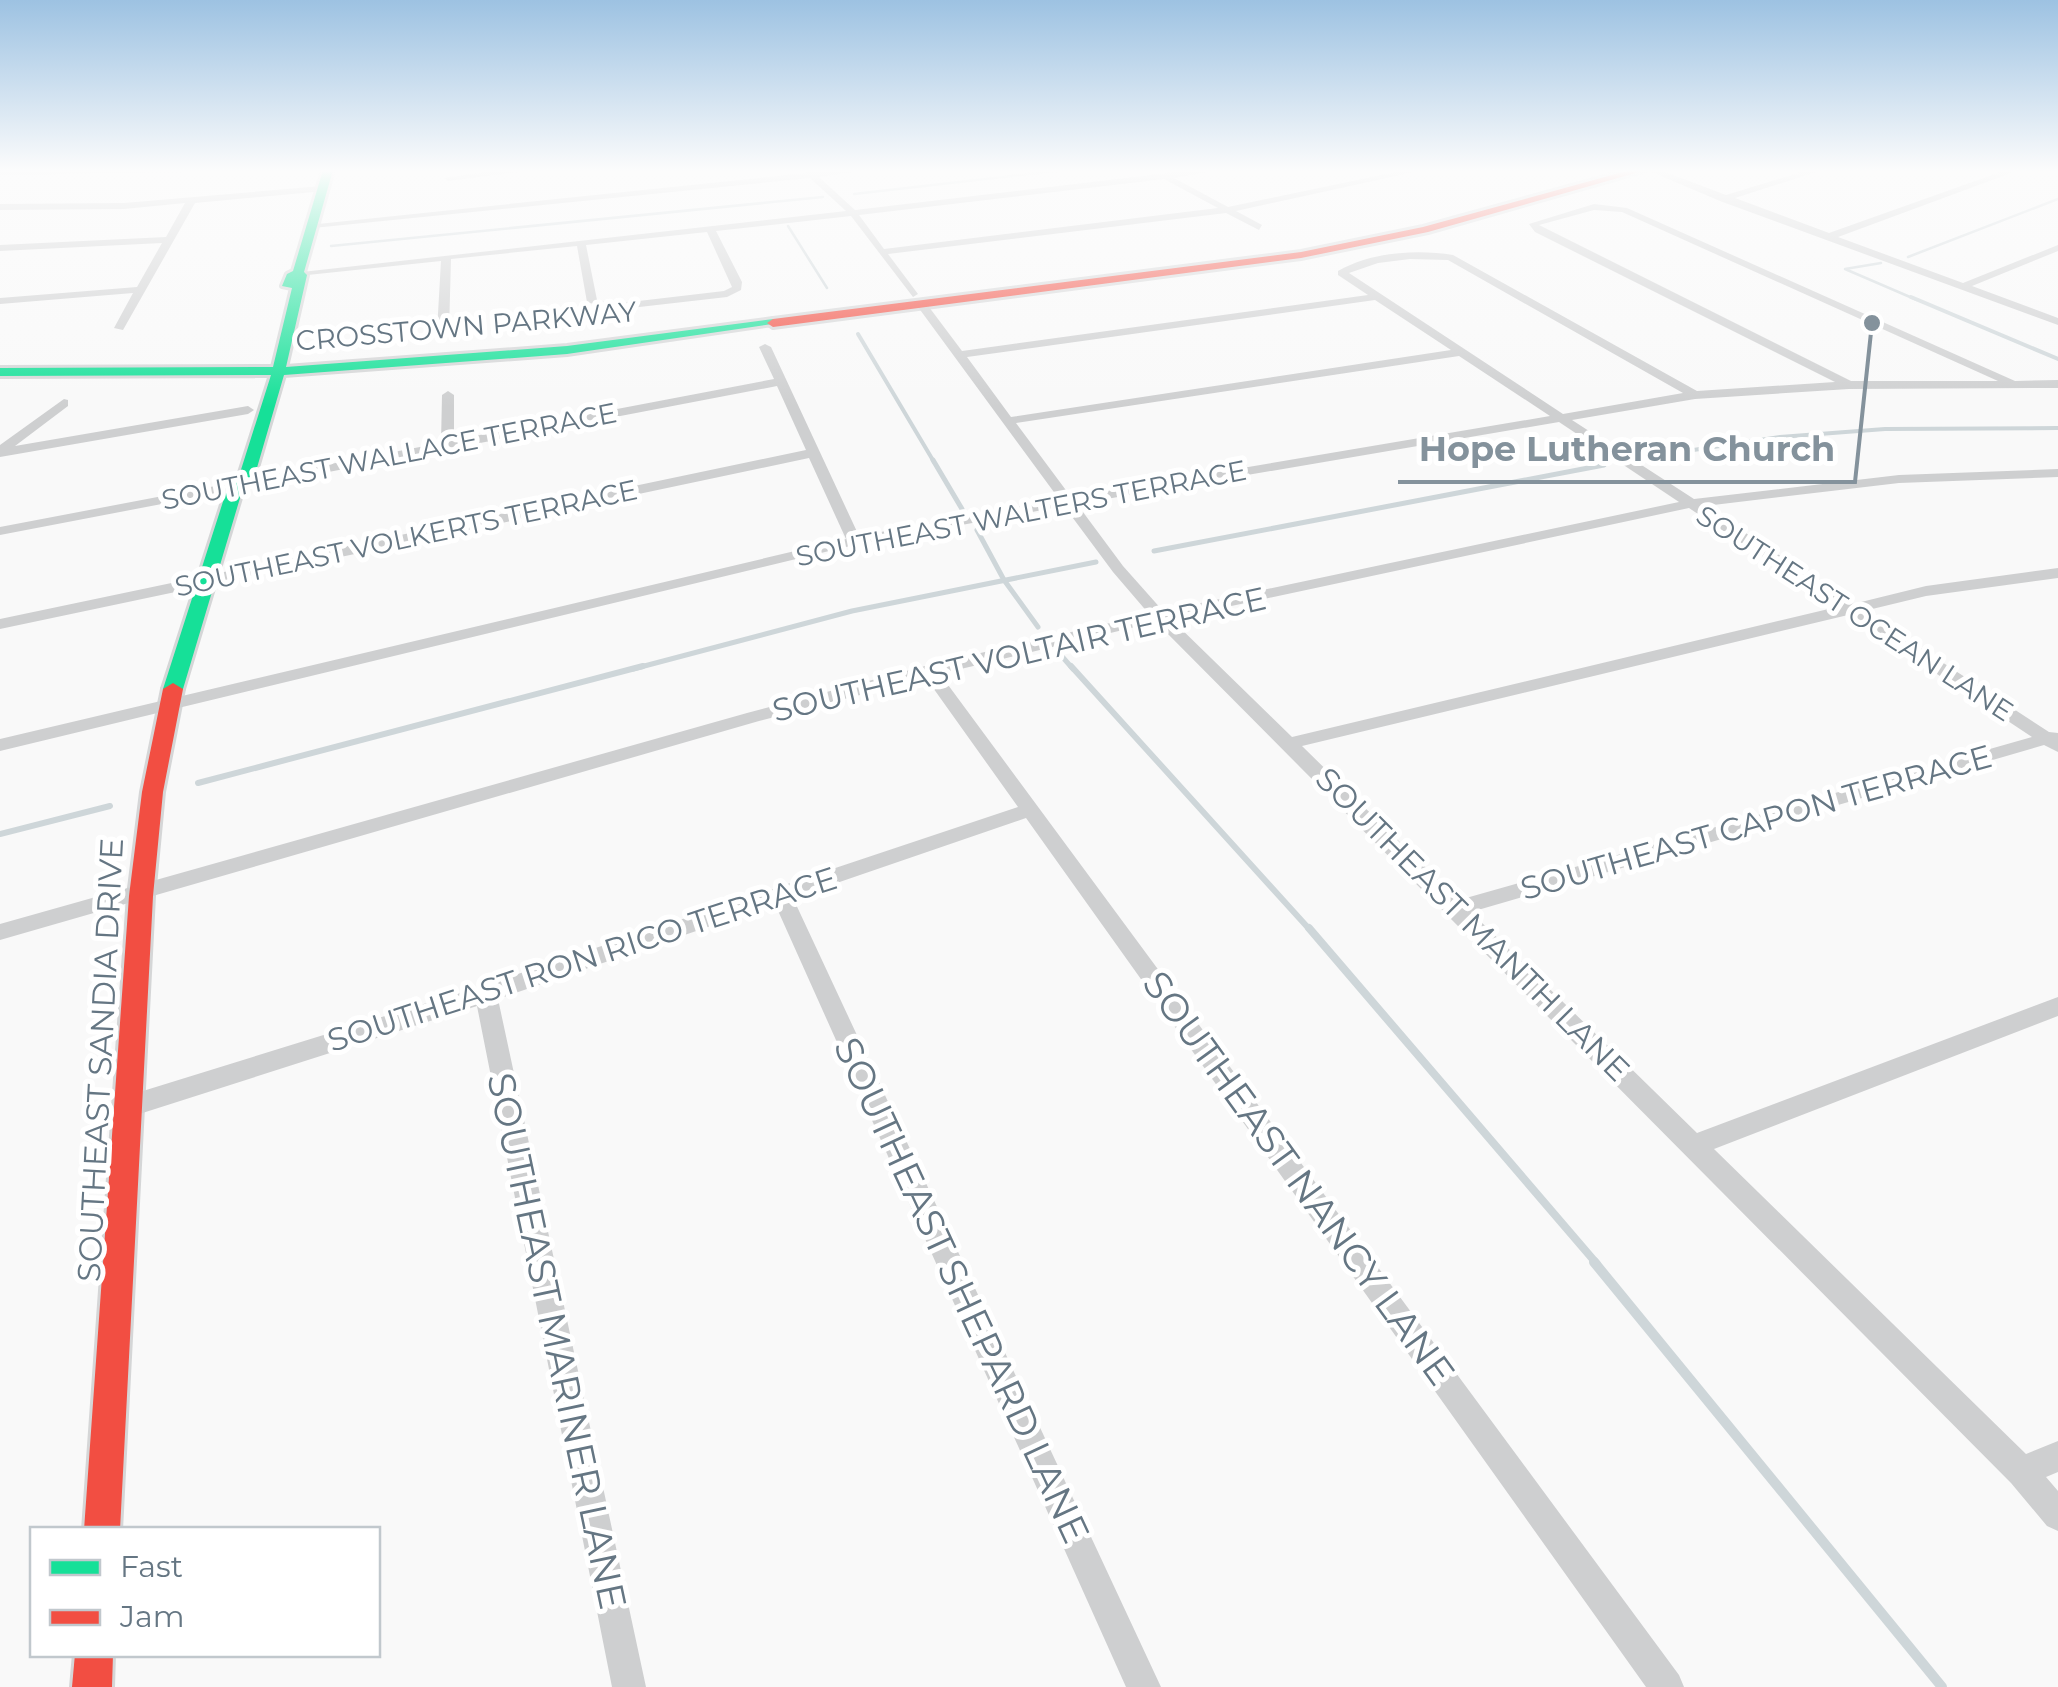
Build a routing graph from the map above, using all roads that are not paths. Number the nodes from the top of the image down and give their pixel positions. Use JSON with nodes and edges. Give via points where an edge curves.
{"nodes":[{"id":1,"x":162,"y":249,"type":"edge"},
{"id":2,"x":306,"y":249,"type":"edge"},
{"id":3,"x":521,"y":249,"type":"edge"},
{"id":4,"x":583,"y":249,"type":"edge"},
{"id":5,"x":721,"y":249,"type":"edge"},
{"id":6,"x":879,"y":249,"type":"edge"},
{"id":7,"x":908,"y":249,"type":"edge"},
{"id":8,"x":1268,"y":249,"type":"edge"},
{"id":9,"x":1579,"y":249,"type":"edge"},
{"id":10,"x":1711,"y":249,"type":"edge"},
{"id":11,"x":1863,"y":249,"type":"edge"},
{"id":12,"x":2056,"y":249,"type":"edge"},
{"id":13,"x":881,"y":252,"type":"junction"},
{"id":14,"x":446,"y":257,"type":"junction"},
{"id":15,"x":2032,"y":258,"type":"junction"},
{"id":16,"x":2045,"y":263,"type":"dead end"},
{"id":17,"x":298,"y":273,"type":"junction"},
{"id":18,"x":1964,"y":286,"type":"junction"},
{"id":19,"x":138,"y":290,"type":"junction"},
{"id":20,"x":1374,"y":297,"type":"junction"},
{"id":21,"x":918,"y":300,"type":"junction"},
{"id":22,"x":0,"y":301,"type":"edge"},
{"id":23,"x":2058,"y":322,"type":"edge"},
{"id":24,"x":120,"y":328,"type":"dead end"},
{"id":25,"x":443,"y":331,"type":"dead end"},
{"id":26,"x":765,"y":347,"type":"dead end"},
{"id":27,"x":1461,"y":352,"type":"junction"},
{"id":28,"x":960,"y":355,"type":"junction"},
{"id":29,"x":0,"y":358,"type":"edge"},
{"id":30,"x":271,"y":365,"type":"junction"},
{"id":31,"x":0,"y":372,"type":"edge"},
{"id":32,"x":779,"y":382,"type":"junction"},
{"id":33,"x":2015,"y":384,"type":"junction"},
{"id":34,"x":2058,"y":384,"type":"edge"},
{"id":35,"x":1849,"y":385,"type":"junction"},
{"id":36,"x":448,"y":395,"type":"dead end"},
{"id":37,"x":1695,"y":395,"type":"junction"},
{"id":38,"x":64,"y":403,"type":"dead end"},
{"id":39,"x":248,"y":410,"type":"junction"},
{"id":40,"x":1554,"y":416,"type":"junction"},
{"id":41,"x":1008,"y":421,"type":"junction"},
{"id":42,"x":448,"y":443,"type":"junction"},
{"id":43,"x":0,"y":452,"type":"edge"},
{"id":44,"x":812,"y":453,"type":"junction"},
{"id":45,"x":2058,"y":473,"type":"edge"},
{"id":46,"x":236,"y":486,"type":"junction"},
{"id":47,"x":1070,"y":501,"type":"junction"},
{"id":48,"x":1690,"y":504,"type":"junction"},
{"id":49,"x":0,"y":531,"type":"edge"},
{"id":50,"x":854,"y":541,"type":"junction"},
{"id":51,"x":2058,"y":574,"type":"edge"},
{"id":52,"x":206,"y":580,"type":"junction"},
{"id":53,"x":1850,"y":610,"type":"junction"},
{"id":54,"x":1161,"y":618,"type":"junction"},
{"id":55,"x":0,"y":624,"type":"edge"},
{"id":56,"x":929,"y":670,"type":"junction"},
{"id":57,"x":169,"y":704,"type":"junction"},
{"id":58,"x":2054,"y":740,"type":"edge"},
{"id":59,"x":1291,"y":743,"type":"junction"},
{"id":60,"x":0,"y":745,"type":"edge"},
{"id":61,"x":1032,"y":808,"type":"junction"},
{"id":62,"x":137,"y":894,"type":"junction"},
{"id":63,"x":781,"y":894,"type":"junction"},
{"id":64,"x":1454,"y":910,"type":"junction"},
{"id":65,"x":0,"y":932,"type":"edge"},
{"id":66,"x":486,"y":994,"type":"junction"},
{"id":67,"x":2058,"y":1006,"type":"edge"},
{"id":68,"x":130,"y":1106,"type":"junction"},
{"id":69,"x":1696,"y":1145,"type":"junction"},
{"id":70,"x":2058,"y":1456,"type":"edge"},
{"id":71,"x":2022,"y":1472,"type":"junction"},
{"id":72,"x":2058,"y":1515,"type":"edge"},
{"id":73,"x":102,"y":1527,"type":"edge"},
{"id":74,"x":94,"y":1657,"type":"edge"},
{"id":75,"x":92,"y":1687,"type":"edge"},
{"id":76,"x":628,"y":1687,"type":"edge"},
{"id":77,"x":1144,"y":1687,"type":"edge"},
{"id":78,"x":1667,"y":1687,"type":"edge"}],
"edges":[{"from":1,"to":19,"type":"street"},
{"from":2,"to":17,"type":"main road","name":"SOUTHEAST SANDIA DRIVE"},
{"from":3,"to":14,"type":"street"},
{"from":4,"to":5,"type":"street","via":[[592,302],[601,305],[727,294],[738,282]]},
{"from":6,"to":13,"type":"street","name":"SOUTHEAST MANTH LANE"},
{"from":7,"to":13,"type":"street"},
{"from":8,"to":21,"type":"main road","name":"CROSSTOWN PARKWAY"},
{"from":9,"to":35,"type":"street"},
{"from":10,"to":33,"type":"street"},
{"from":11,"to":18,"type":"street"},
{"from":12,"to":15,"type":"street"},
{"from":13,"to":21,"type":"street","name":"SOUTHEAST MANTH LANE"},
{"from":14,"to":17,"type":"street"},
{"from":14,"to":25,"type":"street"},
{"from":15,"to":16,"type":"street"},
{"from":15,"to":18,"type":"street"},
{"from":17,"to":30,"type":"main road","name":"SOUTHEAST SANDIA DRIVE","via":[[291,276]]},
{"from":18,"to":23,"type":"street"},
{"from":19,"to":22,"type":"street"},
{"from":19,"to":24,"type":"street"},
{"from":20,"to":27,"type":"street","name":"SOUTHEAST OCEAN LANE"},
{"from":20,"to":28,"type":"street"},
{"from":20,"to":37,"type":"street","name":"SOUTHEAST OCEAN LANE","via":[[1342,273],[1426,254],[1456,259]]},
{"from":21,"to":28,"type":"street","name":"SOUTHEAST MANTH LANE"},
{"from":21,"to":30,"type":"main road","name":"CROSSTOWN PARKWAY","via":[[500,358]]},
{"from":26,"to":32,"type":"street"},
{"from":27,"to":40,"type":"street","name":"SOUTHEAST OCEAN LANE"},
{"from":27,"to":41,"type":"street"},
{"from":28,"to":41,"type":"street","name":"SOUTHEAST MANTH LANE"},
{"from":29,"to":30,"type":"main road","name":"CROSSTOWN PARKWAY"},
{"from":30,"to":31,"type":"main road","name":"CROSSTOWN PARKWAY"},
{"from":30,"to":39,"type":"main road","name":"SOUTHEAST SANDIA DRIVE"},
{"from":30,"to":46,"type":"main road","name":"SOUTHEAST SANDIA DRIVE","via":[[246,478]]},
{"from":32,"to":42,"type":"street","name":"SOUTHEAST WALLACE TERRACE"},
{"from":32,"to":44,"type":"street"},
{"from":33,"to":34,"type":"street","name":"SOUTHEAST WALTERS TERRACE"},
{"from":33,"to":35,"type":"street","name":"SOUTHEAST WALTERS TERRACE"},
{"from":35,"to":37,"type":"street","name":"SOUTHEAST WALTERS TERRACE"},
{"from":36,"to":42,"type":"street"},
{"from":37,"to":40,"type":"street","name":"SOUTHEAST WALTERS TERRACE"},
{"from":38,"to":43,"type":"street"},
{"from":39,"to":43,"type":"street"},
{"from":39,"to":46,"type":"main road","name":"SOUTHEAST SANDIA DRIVE","via":[[229,480]]},
{"from":40,"to":47,"type":"street","name":"SOUTHEAST WALTERS TERRACE"},
{"from":40,"to":48,"type":"street","name":"SOUTHEAST OCEAN LANE"},
{"from":41,"to":47,"type":"street","name":"SOUTHEAST MANTH LANE"},
{"from":42,"to":46,"type":"street","name":"SOUTHEAST WALLACE TERRACE"},
{"from":44,"to":50,"type":"street"},
{"from":44,"to":52,"type":"street","name":"SOUTHEAST VOLKERTS TERRACE"},
{"from":45,"to":48,"type":"street","name":"SOUTHEAST VOLTAIR TERRACE","via":[[1900,479]]},
{"from":46,"to":49,"type":"street","name":"SOUTHEAST WALLACE TERRACE"},
{"from":46,"to":52,"type":"main road","name":"SOUTHEAST SANDIA DRIVE"},
{"from":47,"to":50,"type":"street","name":"SOUTHEAST WALTERS TERRACE"},
{"from":47,"to":54,"type":"street","name":"SOUTHEAST MANTH LANE"},
{"from":48,"to":53,"type":"street","name":"SOUTHEAST OCEAN LANE"},
{"from":48,"to":54,"type":"street","name":"SOUTHEAST VOLTAIR TERRACE"},
{"from":50,"to":57,"type":"street","name":"SOUTHEAST WALTERS TERRACE"},
{"from":51,"to":53,"type":"street","via":[[1926,591]]},
{"from":52,"to":55,"type":"street","name":"SOUTHEAST VOLKERTS TERRACE"},
{"from":52,"to":57,"type":"main road","name":"SOUTHEAST SANDIA DRIVE"},
{"from":53,"to":58,"type":"street","name":"SOUTHEAST OCEAN LANE"},
{"from":53,"to":59,"type":"street"},
{"from":54,"to":56,"type":"street","name":"SOUTHEAST VOLTAIR TERRACE"},
{"from":54,"to":59,"type":"street","name":"SOUTHEAST MANTH LANE"},
{"from":56,"to":61,"type":"street","name":"SOUTHEAST NANCY LANE"},
{"from":56,"to":62,"type":"street","name":"SOUTHEAST VOLTAIR TERRACE"},
{"from":57,"to":60,"type":"street","name":"SOUTHEAST WALTERS TERRACE"},
{"from":57,"to":62,"type":"main road","name":"SOUTHEAST SANDIA DRIVE"},
{"from":58,"to":64,"type":"street","name":"SOUTHEAST CAPON TERRACE"},
{"from":59,"to":64,"type":"street","name":"SOUTHEAST MANTH LANE"},
{"from":61,"to":63,"type":"street","name":"SOUTHEAST RON RICO TERRACE"},
{"from":61,"to":78,"type":"street","name":"SOUTHEAST NANCY LANE"},
{"from":62,"to":65,"type":"street","name":"SOUTHEAST VOLTAIR TERRACE"},
{"from":62,"to":68,"type":"main road","name":"SOUTHEAST SANDIA DRIVE"},
{"from":63,"to":66,"type":"street","name":"SOUTHEAST RON RICO TERRACE"},
{"from":63,"to":77,"type":"street","name":"SOUTHEAST SHEPARD LANE"},
{"from":64,"to":69,"type":"street","name":"SOUTHEAST MANTH LANE"},
{"from":66,"to":68,"type":"street","name":"SOUTHEAST RON RICO TERRACE"},
{"from":66,"to":76,"type":"street","name":"SOUTHEAST MARINER LANE"},
{"from":67,"to":69,"type":"street"},
{"from":68,"to":73,"type":"main road","name":"SOUTHEAST SANDIA DRIVE"},
{"from":69,"to":71,"type":"street","name":"SOUTHEAST MANTH LANE"},
{"from":70,"to":71,"type":"street"},
{"from":71,"to":72,"type":"street","name":"SOUTHEAST MANTH LANE"},
{"from":74,"to":75,"type":"main road"}]}
